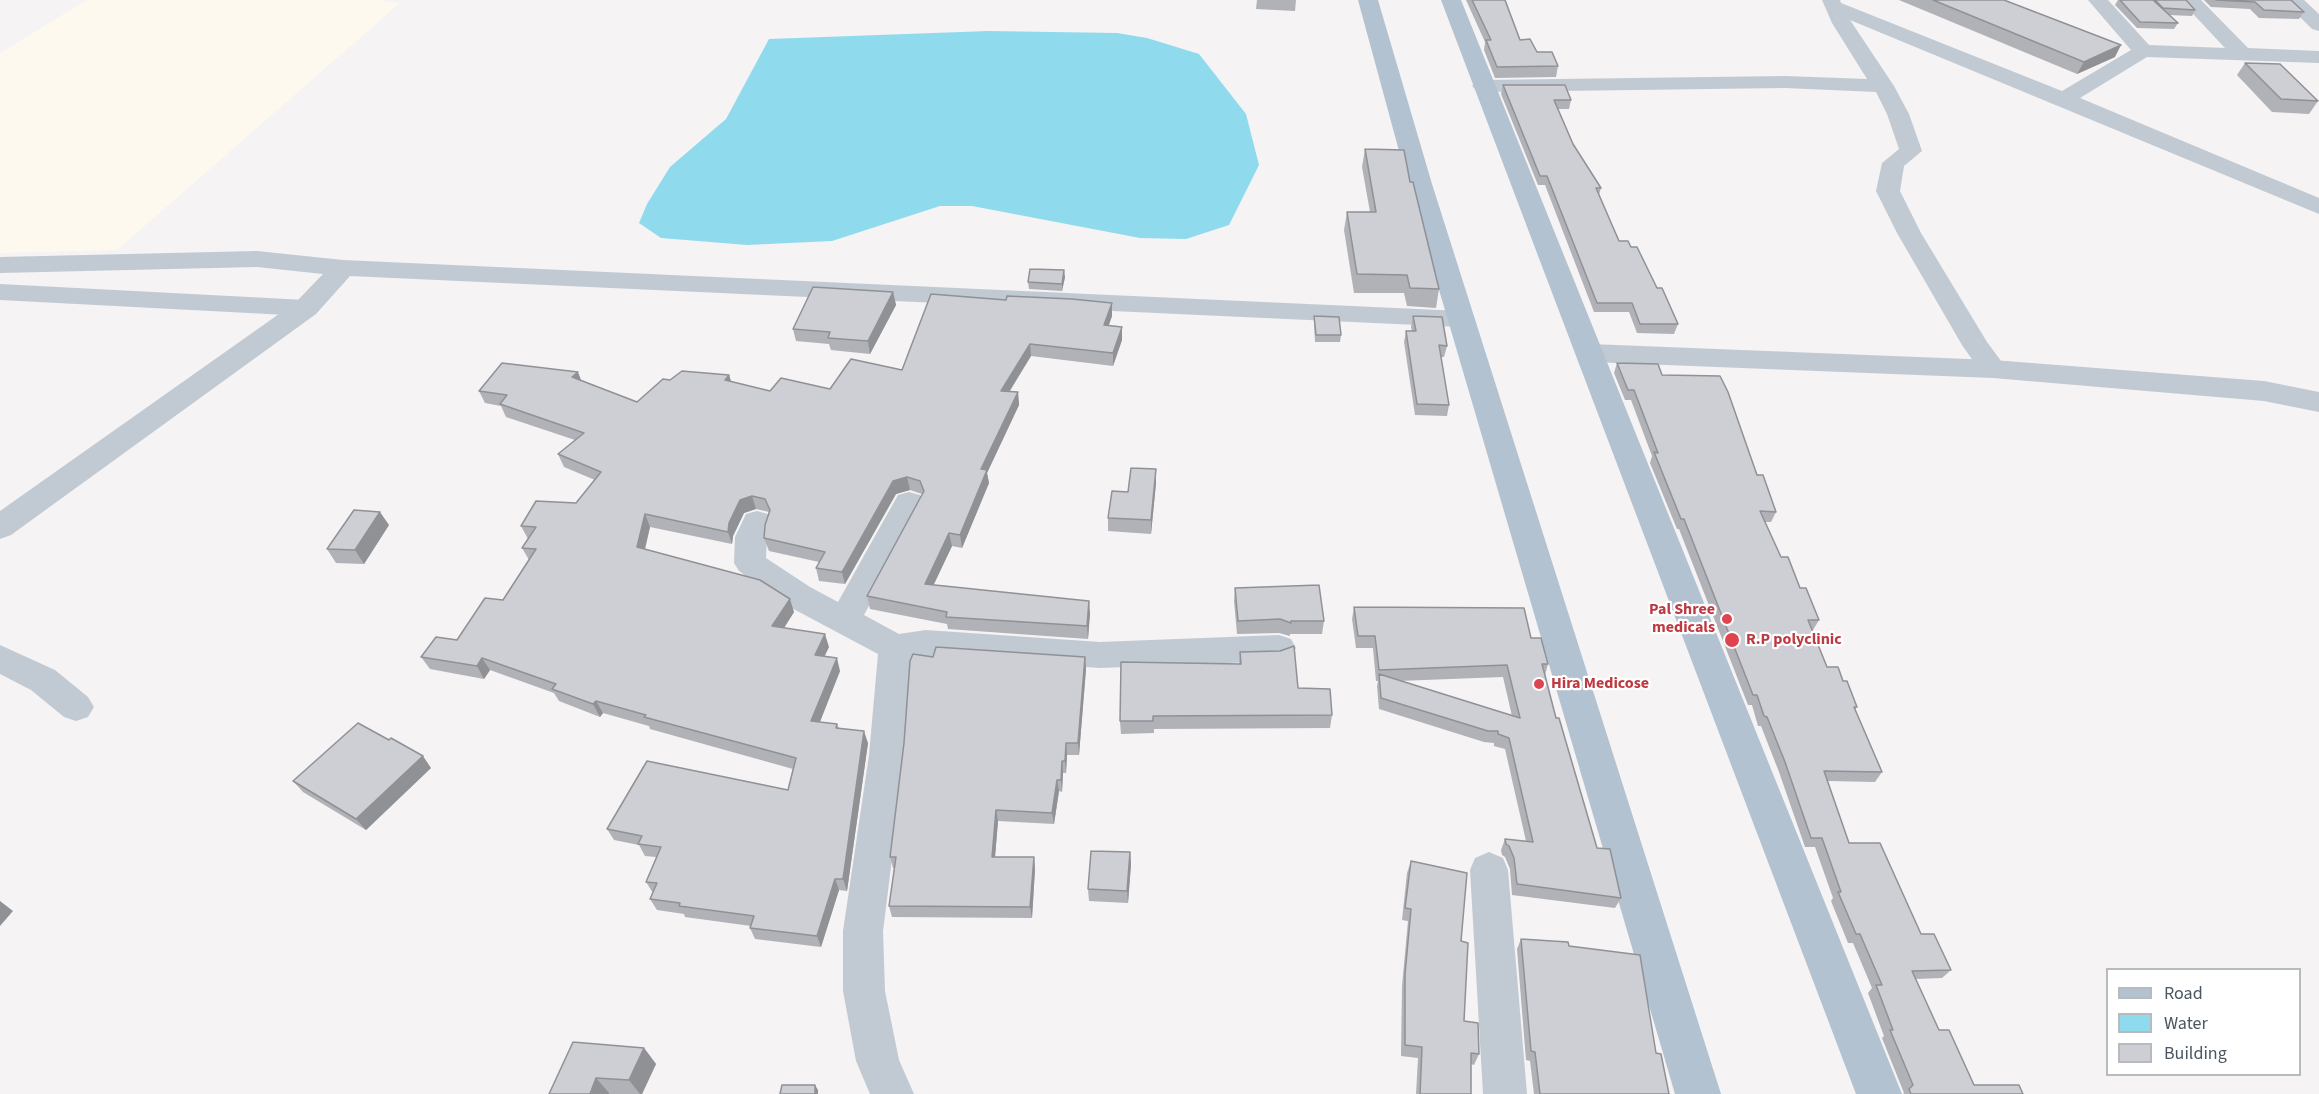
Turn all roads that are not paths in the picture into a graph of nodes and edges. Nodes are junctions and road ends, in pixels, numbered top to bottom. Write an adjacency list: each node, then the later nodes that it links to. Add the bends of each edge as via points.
1 (1368, 0): 20 (main road)
2 (1451, 0): 12 (main road)
3 (2098, 0): 9 (street)
4 (2190, 0): 10 (street)
5 (2293, 0): 7 (street)
6 (1833, 4): 13 (street); 14 (street)
7 (2319, 25)
8 (2110, 46): 9 (street)
9 (2143, 51): 10 (street); 14 (street)
10 (2242, 54): 11 (street)
11 (2319, 57)
12 (1484, 86): 13 (street, via 1785,82); 21 (main road)
13 (1883, 86): 22 (street, via 1911,151 1893,163 1888,191 1975,345)
14 (2064, 99): 15 (street)
15 (2319, 207)
16 (0, 265): 17 (street, via 257,259)
17 (343, 268): 19 (street); 20 (street)
18 (0, 292): 19 (street)
19 (306, 308): 26 (street)
20 (1461, 319): 35 (main road)
21 (1591, 353): 22 (street); 36 (main road)
22 (1993, 369): 23 (street, via 2264,391)
23 (2319, 402)
24 (909, 503): 27 (street)
25 (757, 522): 27 (street, via 751,537 750,563 798,597)
26 (0, 527)
27 (844, 621): 28 (street)
28 (896, 648): 29 (street, via 926,643 1100,655); 33 (street, via 887,754 863,931 864,991 878,1061)
29 (1279, 648)
30 (0, 658): 31 (street, via 43,680)
31 (76, 708)
32 (1489, 870): 34 (street)
33 (892, 1094)
34 (1504, 1094)
35 (1698, 1094)
36 (1879, 1094)

